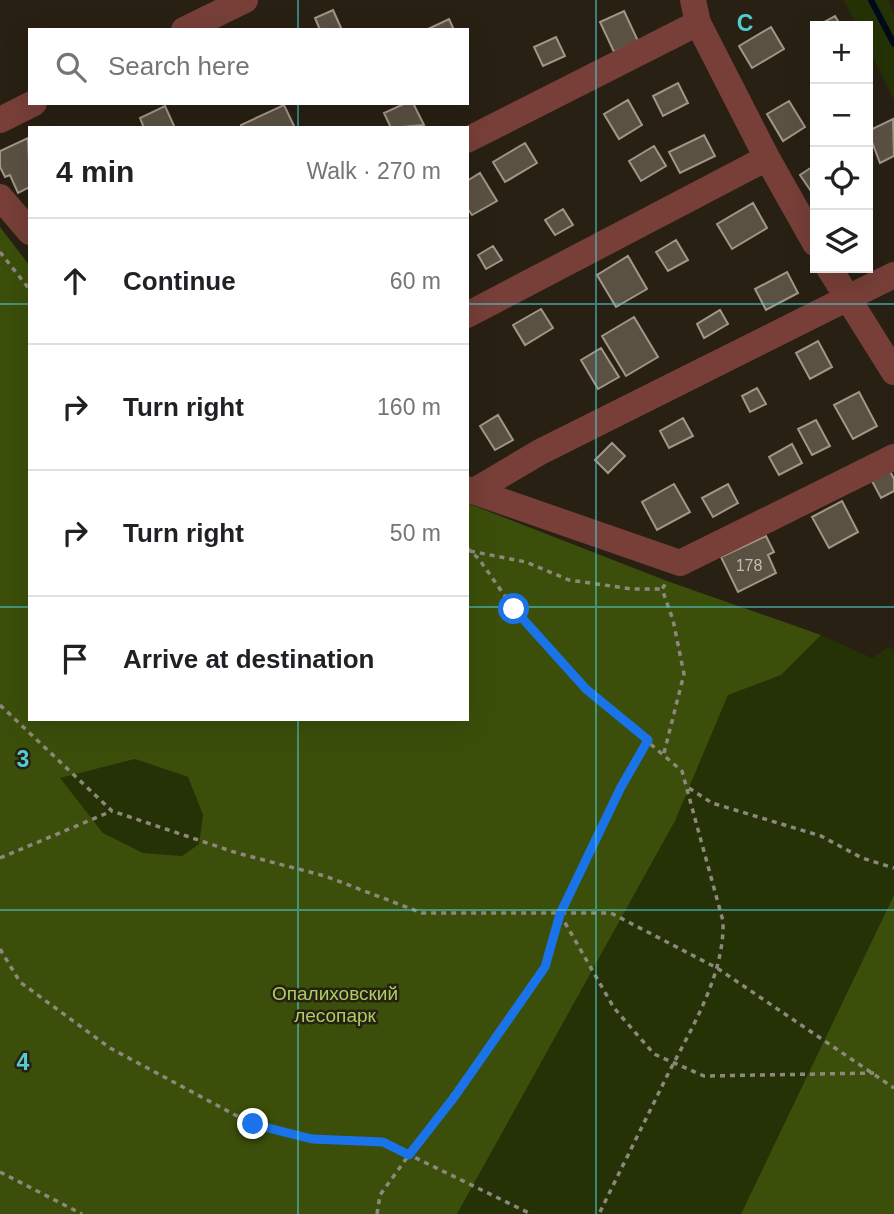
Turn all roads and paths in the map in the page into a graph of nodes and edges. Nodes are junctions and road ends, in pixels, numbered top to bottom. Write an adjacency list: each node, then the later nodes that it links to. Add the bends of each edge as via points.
1 (245, 0): 3 (street)
2 (695, 12): 6 (street); 7 (street)
3 (188, 28)
4 (30, 105): 5 (street)
5 (0, 120)
6 (469, 138)
7 (766, 158): 10 (street); 16 (street)
8 (0, 197): 9 (street)
9 (28, 231)
10 (810, 234)
11 (0, 252): 14 (path)
12 (832, 273): 15 (street)
13 (894, 275): 15 (street)
14 (28, 287)
15 (847, 299): 17 (street); 19 (street)
16 (469, 314)
17 (894, 372)
18 (894, 457): 21 (street)
19 (471, 490): 21 (street)
20 (469, 549): 22 (path, via 526,562 569,580); 24 (path, via 514,609 586,689)
21 (680, 563): 22 (path)
22 (662, 589): 25 (path, via 684,674)
23 (0, 705): 27 (path)
24 (648, 740): 25 (path); 30 (path)
25 (664, 753): 26 (path, via 682,771)
26 (689, 788): 29 (path, via 712,803 821,836 862,858); 32 (path, via 723,921 724,945)
27 (112, 811): 28 (path); 30 (path, via 237,853 325,876 422,913)
28 (0, 858)
29 (894, 867)
30 (560, 914): 32 (path, via 611,913); 33 (path, via 614,1007 654,1054 704,1076); 35 (path, via 545,967)
31 (0, 949): 35 (path, via 20,982 110,1048 253,1124 312,1139 383,1142)
32 (717, 968): 33 (path); 40 (path)
33 (876, 1073): 34 (path)
34 (894, 1088)
35 (409, 1155): 38 (path, via 380,1195); 39 (path)
36 (0, 1172): 37 (path)
37 (82, 1214)
38 (377, 1214)
39 (531, 1214)
40 (599, 1214)

